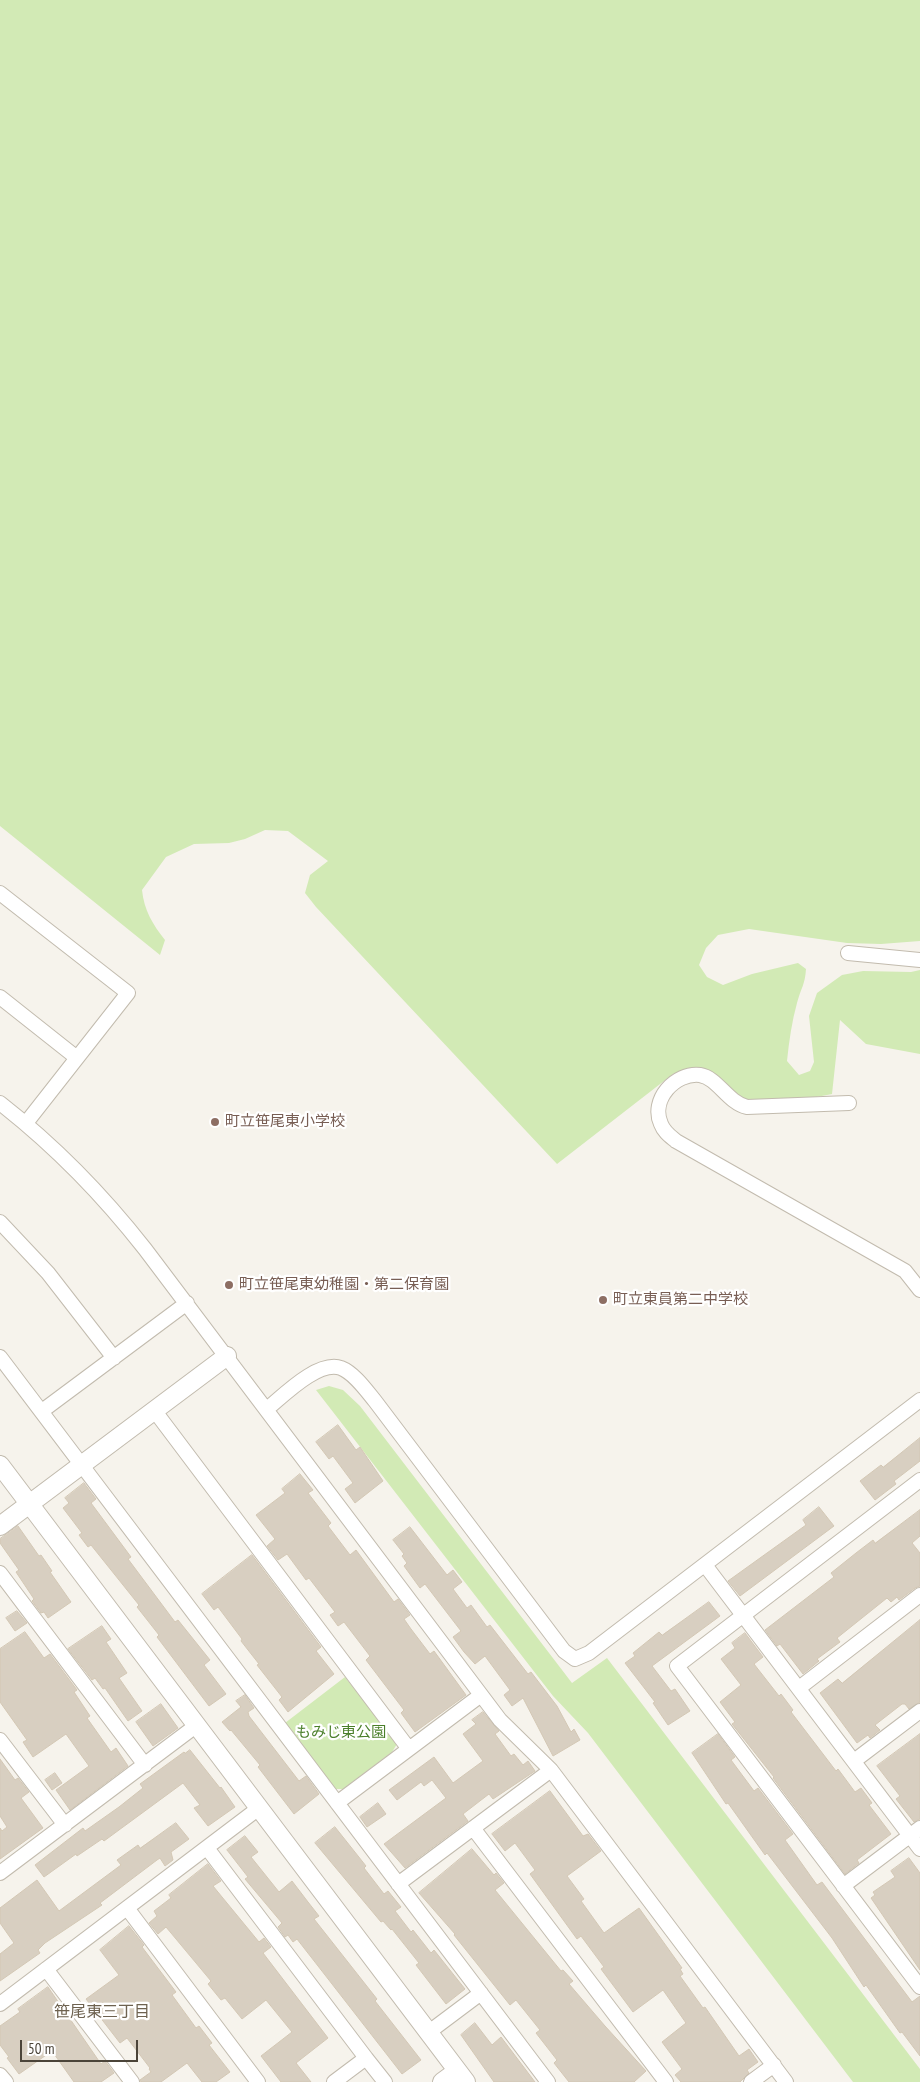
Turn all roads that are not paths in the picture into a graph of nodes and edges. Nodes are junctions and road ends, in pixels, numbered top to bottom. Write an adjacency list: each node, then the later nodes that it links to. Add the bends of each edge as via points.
1 (0, 893): 5 (street, via 128,993)
2 (848, 953): 3 (street)
3 (920, 960)
4 (0, 997): 5 (street)
5 (78, 1058): 8 (street)
6 (0, 1103): 8 (street)
7 (850, 1103): 10 (street, via 747,1107 738,1105 712,1080 699,1075 672,1084 662,1099 659,1116 667,1134 676,1141 905,1271)
8 (26, 1124): 12 (street, via 99,1193)
9 (0, 1222): 15 (street, via 48,1273)
10 (915, 1273): 11 (street)
11 (920, 1290)
12 (187, 1303): 14 (street); 15 (street)
13 (0, 1356): 19 (street)
14 (227, 1356): 17 (street); 18 (street)
15 (114, 1358): 19 (street)
16 (920, 1400): 25 (street)
17 (267, 1409): 25 (street, via 316,1372 332,1367 348,1372 375,1401 564,1651 575,1659 589,1653); 30 (street)
18 (154, 1410): 21 (street); 34 (street)
19 (42, 1411): 21 (street)
20 (0, 1465): 23 (street)
21 (82, 1465): 23 (street); 38 (street)
22 (920, 1480): 28 (street)
23 (29, 1504): 24 (street); 32 (street)
24 (0, 1526)
25 (704, 1565): 28 (street)
26 (0, 1573): 36 (street)
27 (920, 1595): 29 (street)
28 (743, 1615): 29 (street); 47 (street, via 677,1666)
29 (799, 1688): 35 (street)
30 (481, 1695): 34 (street); 37 (street, via 507,1729)
31 (920, 1711): 35 (street)
32 (197, 1725): 36 (street); 39 (street)
33 (0, 1740): 40 (street)
34 (409, 1749): 38 (street)
35 (854, 1761): 42 (street)
36 (145, 1765): 40 (street)
37 (551, 1770): 41 (street); 55 (street)
38 (337, 1803): 46 (street)
39 (259, 1808): 43 (street); 53 (street)
40 (65, 1825): 45 (street)
41 (473, 1828): 46 (street); 65 (street)
42 (915, 1832): 44 (street); 47 (street)
43 (207, 1848): 48 (street); 54 (street)
44 (920, 1849)
45 (0, 1873)
46 (398, 1884): 51 (street)
47 (843, 1886): 50 (street)
48 (127, 1908): 49 (street); 60 (street)
49 (46, 1969): 52 (street); 59 (street)
50 (920, 1987)
51 (480, 1993): 53 (street); 64 (street)
52 (0, 2004)
53 (429, 2032): 57 (street)
54 (366, 2058): 61 (street); 62 (street)
55 (774, 2065): 66 (street); 67 (street)
56 (0, 2075): 58 (street)
57 (461, 2076): 63 (street)
58 (6, 2082)
59 (132, 2082)
60 (258, 2082)
61 (334, 2082)
62 (385, 2082)
63 (442, 2082)
64 (548, 2082)
65 (666, 2082)
66 (751, 2082)
67 (786, 2082)

